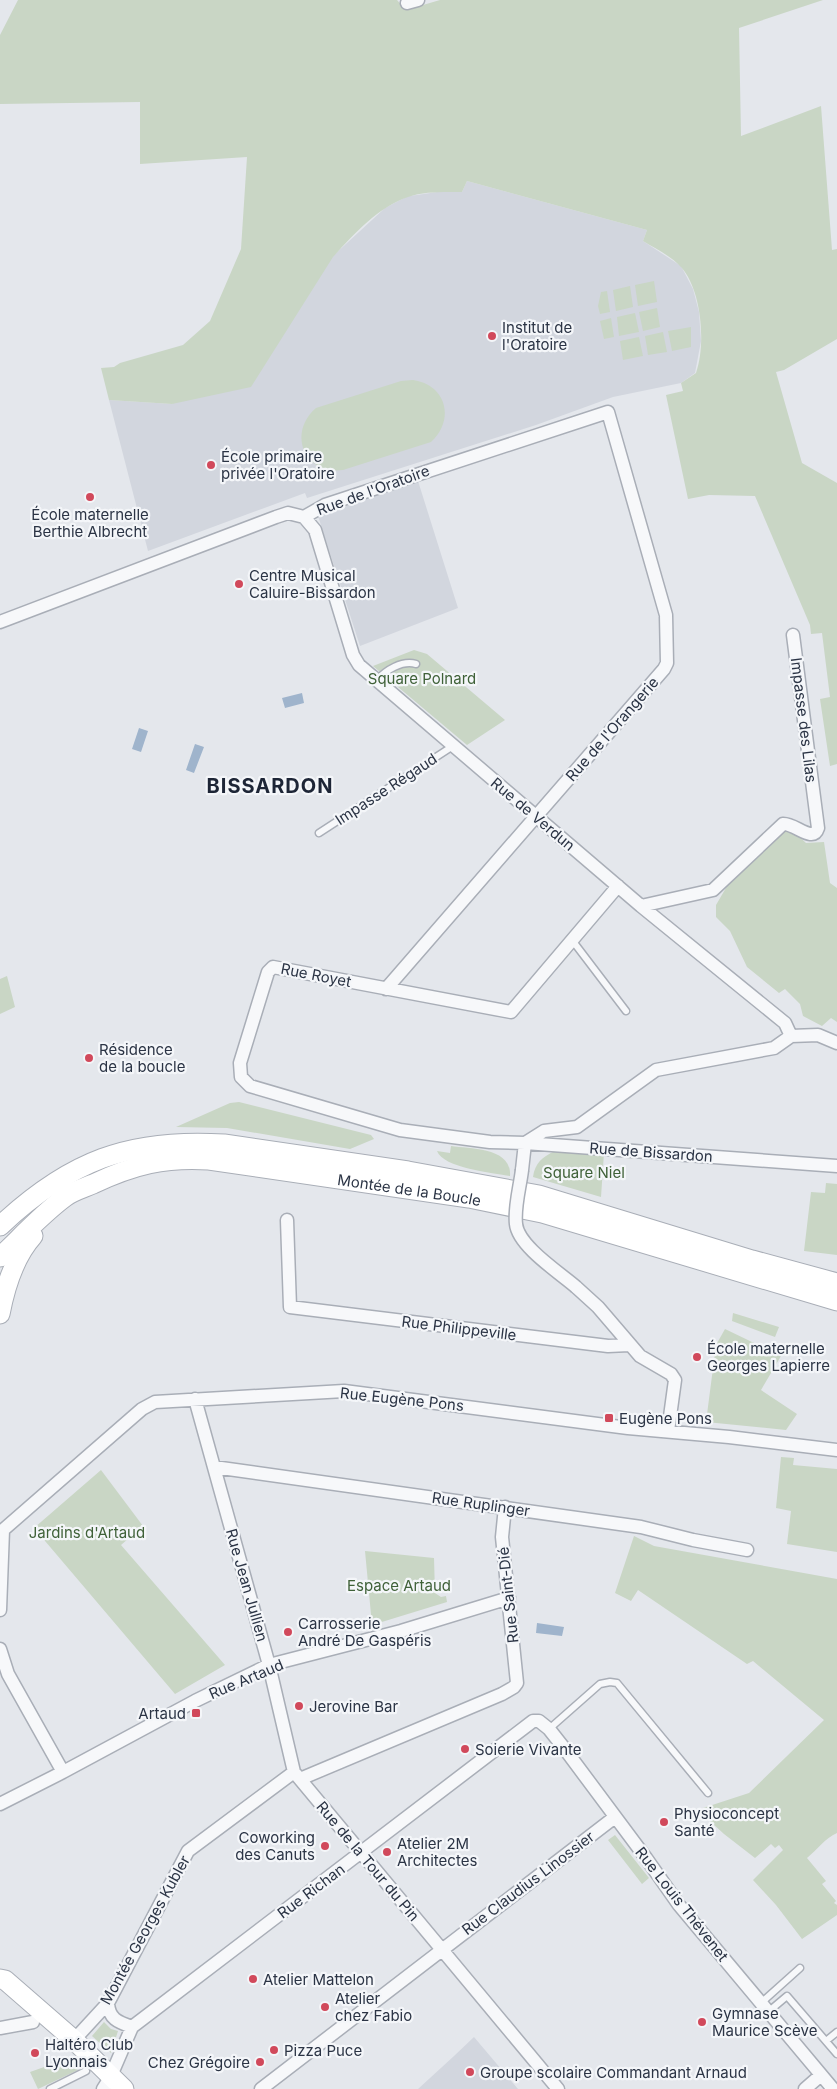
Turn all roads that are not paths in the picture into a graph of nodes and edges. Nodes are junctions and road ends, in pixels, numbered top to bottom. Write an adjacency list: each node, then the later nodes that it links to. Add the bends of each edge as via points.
1 (608, 412): 2 (street, Rue de l'Oratoire, via 325,505); 8 (street, Rue de l'Orangerie, via 666,615 667,663)
2 (304, 517): 3 (street, Rue de l'Oratoire, via 288,513 276,516); 6 (street, Rue de Verdun, via 316,530 353,655 359,665)
3 (0, 622)
4 (793, 635): 11 (street, Impasse des Lilas, via 818,828 814,835 809,835 790,823 783,824 713,890)
5 (416, 664): 6 (lane, via 398,665)
6 (377, 680): 7 (street, Rue de Verdun)
7 (453, 746): 8 (street, Rue de Verdun); 9 (lane, Impasse Régaud)
8 (536, 816): 10 (street, Rue de Verdun); 13 (street, Rue de l'Orangerie)
9 (319, 833)
10 (618, 886): 11 (street, Rue de Verdun); 12 (street, Rue Royet)
11 (641, 906): 15 (street, Rue de Verdun, via 784,1023)
12 (572, 940): 13 (street, Rue Royet, via 511,1012); 14 (lane)
13 (386, 989): 17 (street, Rue Royet, via 273,967 262,989 240,1063 241,1077 250,1086 400,1130)
14 (626, 1011)
15 (791, 1036): 16 (street, via 818,1035); 18 (street, via 774,1048 656,1070 577,1127 544,1131)
16 (837, 1043)
17 (464, 1139): 18 (street, Rue de Bissardon)
18 (525, 1143): 19 (street, Rue de Bissardon); 27 (street, bridge, via 517,1231 524,1242 598,1307)
19 (837, 1166)
20 (93, 1184): 23 (main road, Montée de la Boucle, via 66,1196); 25 (main road, Montée de la Boucle, via 160,1160 189,1159 469,1198 542,1214); 26 (main road, via 65,1205 31,1238 20,1256)
21 (287, 1220): 27 (street, Rue Philippeville, via 290,1307 608,1346)
22 (0, 1226): 24 (main road, Montée de la Boucle, via 55,1180 80,1167 136,1148 195,1142 408,1171 522,1192)
23 (0, 1257)
24 (837, 1283)
25 (837, 1301)
26 (0, 1313)
27 (629, 1345): 29 (street, via 640,1356 671,1374 674,1380)
28 (195, 1399): 29 (street, Rue Eugène Pons, via 344,1391); 31 (street, Rue Jean Jullien); 35 (street, Rue Eugène Pons, via 155,1402 142,1409 3,1530)
29 (668, 1431): 30 (street, Rue Eugène Pons)
30 (837, 1450)
31 (214, 1467): 32 (street, Rue Ruplinger); 37 (street, Rue Jean Jullien)
32 (505, 1507): 33 (street, Rue Ruplinger, via 641,1527); 34 (street, Rue Saint-Dié, via 502,1537)
33 (747, 1550)
34 (509, 1598): 37 (street, Rue Artaud, via 401,1631); 38 (street, Rue Saint-Dié)
35 (0, 1610)
36 (0, 1649): 41 (street, via 8,1674)
37 (269, 1665): 41 (street, Rue Artaud); 42 (street, Rue Jean Jullien)
38 (517, 1683): 42 (street, Montée Georges Kubler, via 509,1691)
39 (533, 1721): 40 (street, Rue Louis Thévenet, via 539,1721); 46 (street, Rue Richan)
40 (549, 1729): 43 (lane, via 600,1684 617,1683); 45 (street, Rue Louis Thévenet)
41 (63, 1772): 44 (street, Rue Artaud)
42 (297, 1776): 46 (street, Rue de la Tour du Pin); 50 (street, Montée Georges Kubler, via 188,1851)
43 (708, 1793)
44 (0, 1804)
45 (615, 1817): 47 (street, Rue Claudius Linossier); 51 (street, Rue Louis Thévenet, via 679,1904)
46 (361, 1852): 47 (street, Rue de la Tour du Pin); 53 (street, Rue Richan)
47 (440, 1950): 63 (street, Rue Claudius Linossier); 64 (street, Rue de la Tour du Pin)
48 (800, 1968): 51 (lane)
49 (0, 1979): 56 (main road)
50 (108, 2003): 53 (street, via 109,2014 114,2020); 56 (street, Montée Georges Kubler)
51 (764, 2007): 57 (lane, via 787,1996); 60 (street, Rue Louis Thévenet)
52 (33, 2022): 54 (street)
53 (132, 2027): 61 (street, Rue Richan)
54 (0, 2028)
55 (837, 2032): 57 (lane)
56 (74, 2040): 61 (main road)
57 (826, 2041): 58 (lane)
58 (837, 2054)
59 (86, 2071): 62 (lane)
60 (821, 2075): 65 (street); 66 (street, Rue Louis Thévenet)
61 (112, 2085)
62 (50, 2089)
63 (261, 2089)
64 (558, 2089)
65 (805, 2089)
66 (832, 2089)

